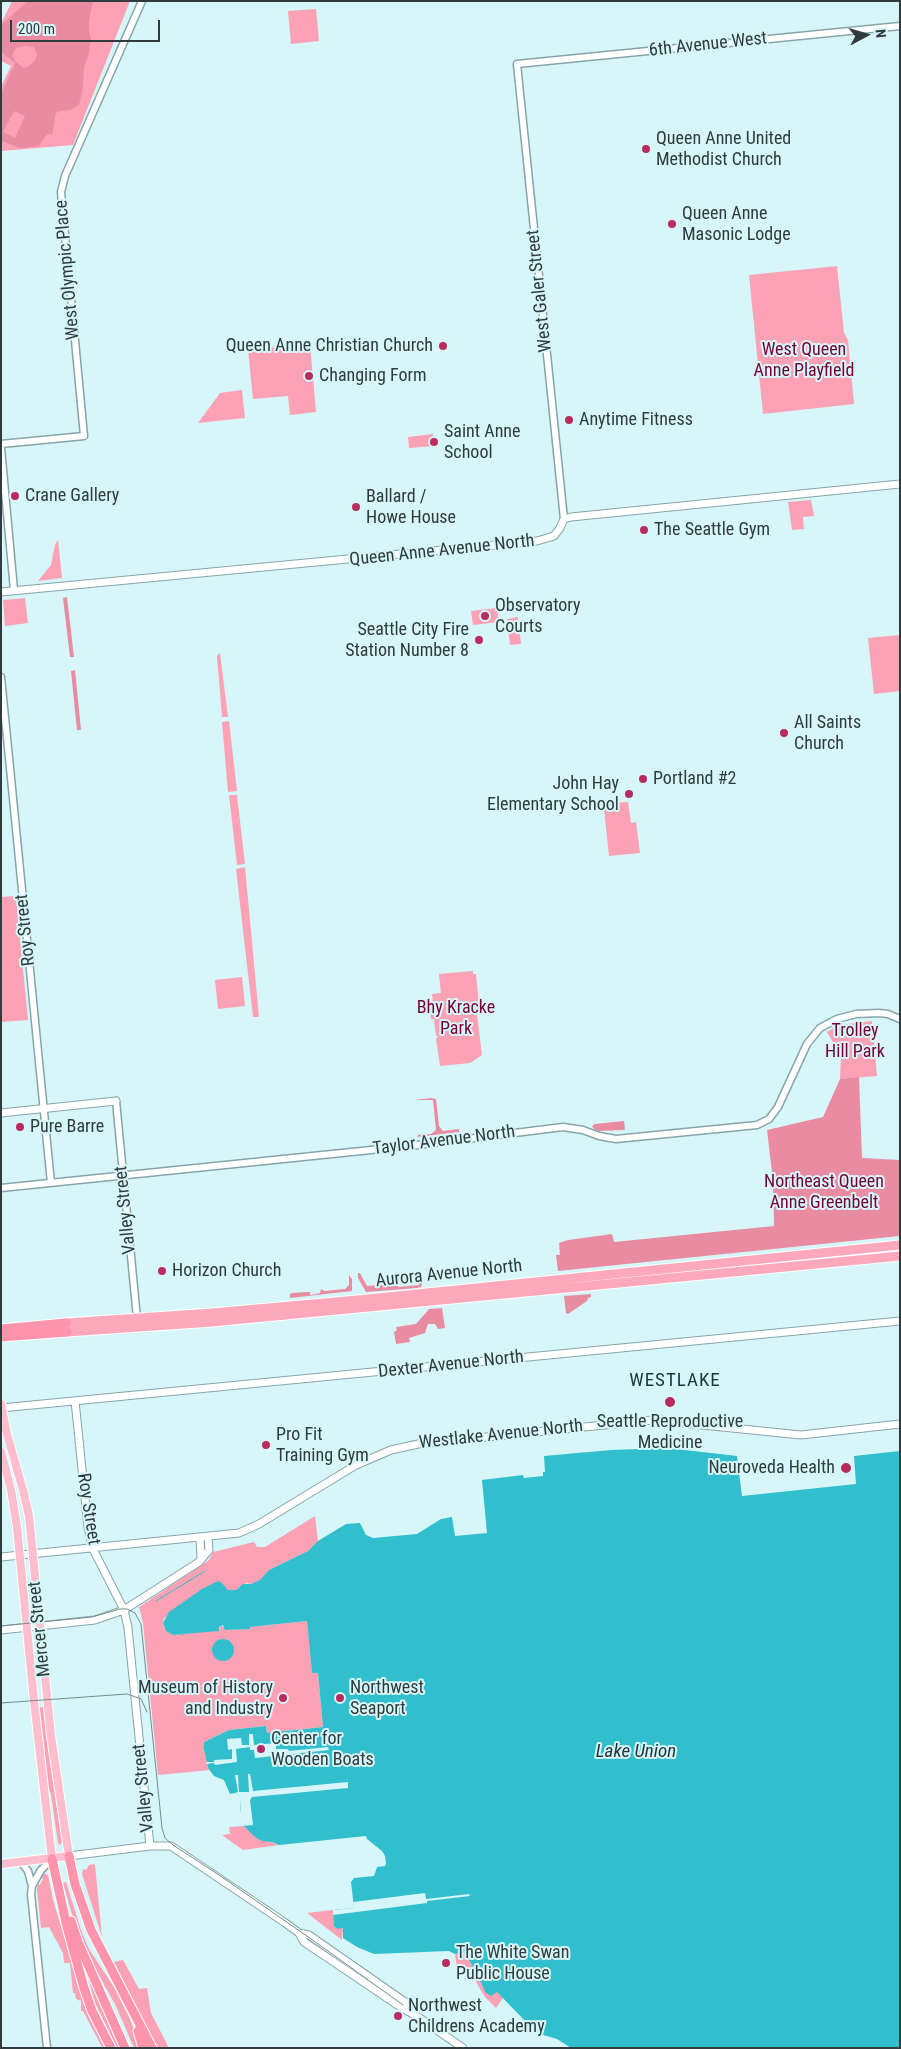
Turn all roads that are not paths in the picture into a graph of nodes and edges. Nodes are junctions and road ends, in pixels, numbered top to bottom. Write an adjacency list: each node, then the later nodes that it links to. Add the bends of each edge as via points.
1 (142, 1): 4 (street, West Olympic Place, via 65,176 61,192 84,436)
2 (900, 26): 3 (street, 6th Avenue West)
3 (517, 64): 7 (street, West Galer Street)
4 (1, 444)
5 (1, 448): 8 (street)
6 (900, 484): 7 (main road)
7 (564, 519): 8 (main road, Queen Anne Avenue North, via 554,536 537,541)
8 (14, 590): 9 (main road, Queen Anne Avenue North)
9 (1, 592)
10 (1, 676): 13 (street, Roy Street)
11 (900, 1020): 15 (street, Taylor Avenue North, via 888,1014 866,1013 845,1017 820,1028 807,1044 774,1113 757,1125 616,1139 563,1127)
12 (116, 1101): 13 (main road); 15 (street, Valley Street)
13 (44, 1108): 14 (main road); 16 (street, Roy Street)
14 (1, 1113)
15 (123, 1175): 16 (street, Taylor Avenue North); 20 (street, Valley Street)
16 (51, 1183): 17 (street, Taylor Avenue North)
17 (1, 1188)
18 (900, 1245): 20 (highway, Aurora Avenue North, via 358,1300)
19 (900, 1256): 22 (highway, Aurora Avenue North, via 212,1322)
20 (137, 1318): 22 (highway, Aurora Avenue North)
21 (900, 1321): 24 (main road, Dexter Avenue North)
22 (66, 1327): 23 (highway, Aurora Avenue North)
23 (7, 1335)
24 (75, 1401): 26 (main road, Dexter Avenue North); 31 (main road, Roy Street)
25 (1, 1404): 26 (main road, Mercer Street)
26 (2, 1408): 32 (main road, Mercer Street, via 26,1498)
27 (900, 1424): 29 (main road, Westlake Avenue North, via 801,1435 653,1420 418,1444 391,1450 356,1465 250,1529)
28 (1, 1452): 33 (main road, Mercer Street, via 13,1499)
29 (208, 1537): 30 (main road, Westlake Avenue North); 35 (main road, via 209,1550)
30 (200, 1538): 31 (main road, Westlake Avenue North); 35 (main road)
31 (93, 1549): 32 (main road, Westlake Avenue North); 36 (main road, Roy Street)
32 (33, 1554): 33 (main road, Westlake Avenue North); 37 (main road, Mercer Street)
33 (20, 1556): 34 (main road, Westlake Avenue North); 38 (main road, Mercer Street)
34 (1, 1557)
35 (201, 1559): 36 (main road)
36 (124, 1610): 37 (main road, via 95,1620); 40 (main road, Valley Street)
37 (40, 1626): 38 (main road); 41 (main road, Mercer Street, via 51,1736)
38 (27, 1628): 39 (main road); 42 (main road, Mercer Street)
39 (1, 1630)
40 (150, 1846): 41 (main road); 53 (main road, via 175,1848 299,1933 309,1935 405,2002 415,2014)
41 (69, 1856): 42 (main road); 47 (highway, via 86,1918)
42 (52, 1859): 43 (main road); 45 (street); 46 (highway)
43 (21, 1862): 44 (main road); 45 (street, via 28,1870)
44 (1, 1864)
45 (32, 1886): 48 (street)
46 (60, 1898): 49 (highway, via 90,2004); 50 (highway)
47 (120, 1989): 51 (highway); 52 (highway)
48 (47, 2048)
49 (111, 2048)
50 (125, 2048)
51 (143, 2048)
52 (152, 2048)
53 (463, 2048)

